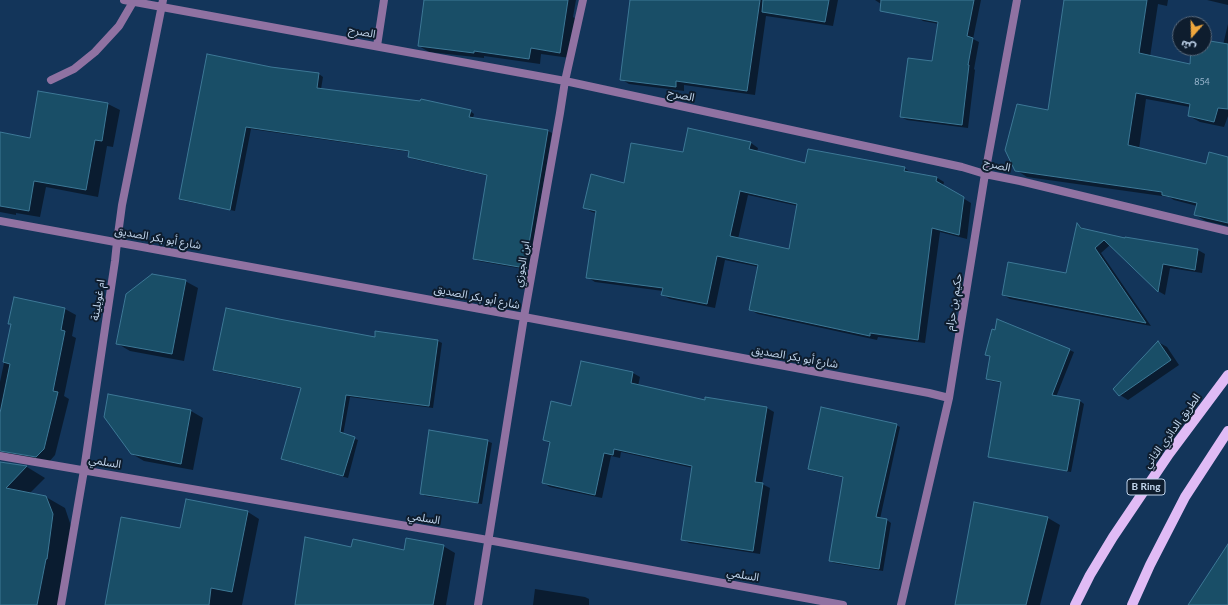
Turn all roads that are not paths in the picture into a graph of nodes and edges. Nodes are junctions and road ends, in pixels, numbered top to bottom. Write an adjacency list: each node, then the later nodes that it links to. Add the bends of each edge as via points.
1 (124, 0): 5 (street, الصرح)
2 (384, 0): 7 (street)
3 (583, 0): 9 (street, ابن الجوزي)
4 (1017, 0): 10 (street, حكيم بن حزام)
5 (134, 2): 6 (street, الصرح); 8 (street, via 119,26 95,52 74,69)
6 (162, 3): 7 (street, الصرح); 13 (street, ام غويلينة)
7 (377, 46): 9 (street, الصرح)
8 (51, 80)
9 (565, 81): 10 (street, الصرح); 14 (street, ابن الجوزي)
10 (985, 174): 12 (street, الصرح); 16 (street, حكيم بن حزام)
11 (0, 221): 13 (street, شارع أبو بكر الصديق)
12 (1228, 231)
13 (117, 242): 14 (street, شارع أبو بكر الصديق); 19 (street, ام غويلينة)
14 (524, 317): 16 (street, شارع أبو بكر الصديق); 20 (street, ابن الجوزي)
15 (1228, 376): 25 (main road, الطريق الدائري الثاني / B Ring, via 1168,454 1121,524)
16 (949, 398): 24 (street, حكيم بن حزام)
17 (1228, 430): 26 (main road, via 1185,497)
18 (0, 456): 19 (street, السلمي)
19 (84, 470): 20 (street, السلمي); 21 (street, ام غويلينة)
20 (488, 540): 22 (street, ابن الجوزي); 23 (street, السلمي)
21 (61, 605)
22 (478, 605)
23 (844, 605)
24 (901, 605)
25 (1075, 605)
26 (1132, 605)

